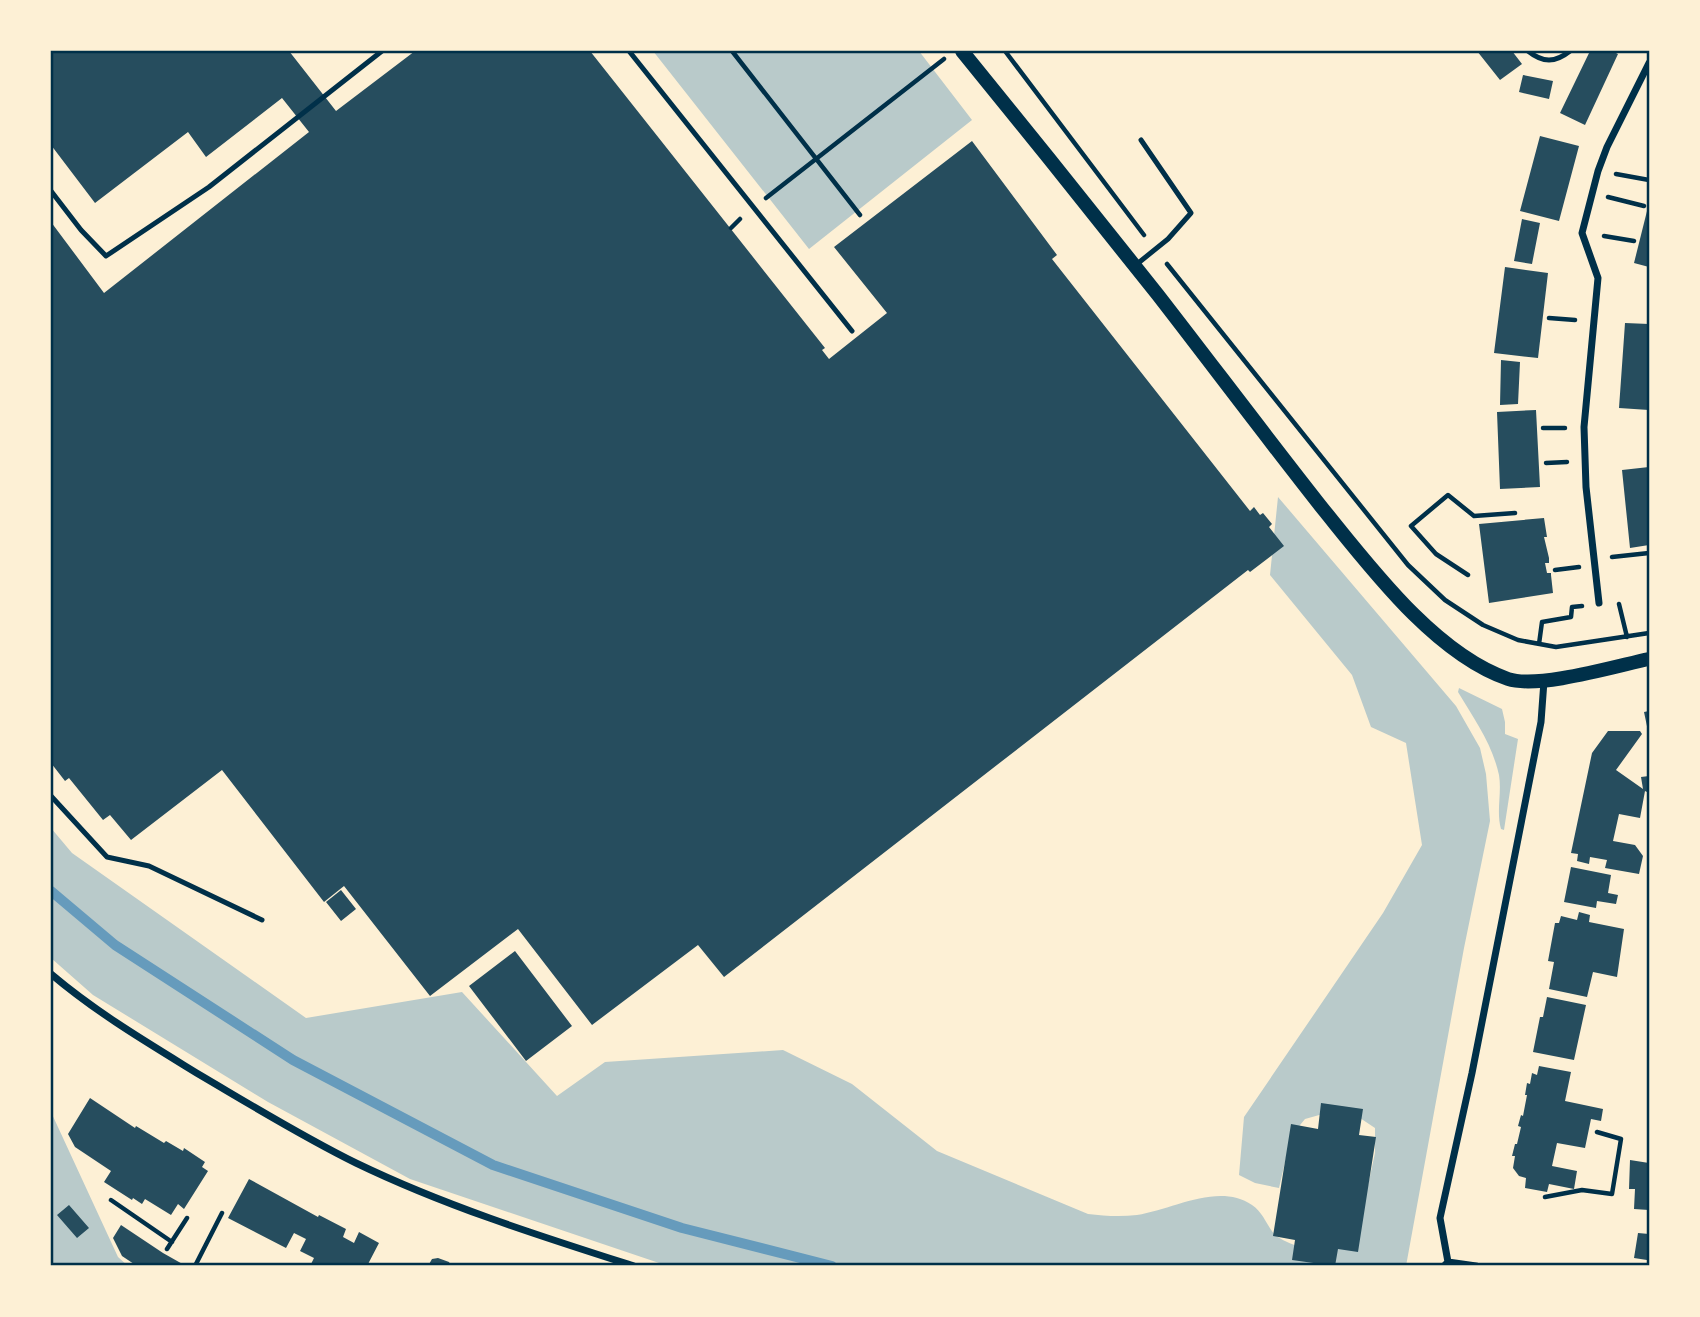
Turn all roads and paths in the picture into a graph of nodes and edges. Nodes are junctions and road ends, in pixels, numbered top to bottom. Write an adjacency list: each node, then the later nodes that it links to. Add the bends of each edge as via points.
1 (382, 51): 14 (lane, via 209,187 106,256)
2 (629, 51): 17 (lane)
3 (732, 51): 11 (path)
4 (962, 51): 23 (main road)
5 (1005, 51): 22 (path)
6 (1528, 51): 7 (lane, via 1550,61)
7 (1570, 51)
8 (939, 63): 11 (path)
9 (1649, 63): 12 (street)
10 (1142, 140): 22 (lane, via 1191,213)
11 (816, 159): 17 (path); 18 (path)
12 (1598, 171): 13 (path); 15 (street)
13 (1649, 180)
14 (51, 191)
15 (1594, 193): 16 (path); 20 (street)
16 (1644, 206)
17 (752, 208): 19 (path); 26 (lane)
18 (860, 215)
19 (731, 228)
20 (1582, 233): 21 (path); 25 (street, via 1598,278)
21 (1634, 241)
22 (1155, 249): 23 (lane); 34 (path, via 1408,565 1444,600 1483,625)
23 (1134, 266): 36 (main road, via 1383,583 1443,641 1485,668 1511,680)
24 (1549, 318): 25 (path)
25 (1593, 322): 29 (street, via 1584,427)
26 (852, 331)
27 (1516, 513): 30 (path, via 1474,516 1448,495 1411,526 1436,554)
28 (1649, 553): 29 (path)
29 (1594, 559): 31 (street)
30 (1468, 575)
31 (1599, 603): 33 (path, via 1618,601); 34 (path, via 1572,607 1571,617 1542,622)
32 (1649, 633): 33 (path)
33 (1627, 637): 34 (path, via 1556,647)
34 (1539, 644)
35 (1649, 659): 36 (main road)
36 (1544, 680): 48 (street, via 1538,735 1440,1218)
37 (51, 796): 38 (lane, via 107,857 149,866)
38 (262, 920)
39 (51, 974): 49 (street, via 87,1004 169,1056 354,1162 431,1197)
40 (1597, 1132): 41 (path, via 1620,1139 1612,1194 1582,1191)
41 (1545, 1197)
42 (111, 1200): 45 (path)
43 (222, 1213): 47 (path)
44 (187, 1218): 45 (path)
45 (172, 1242): 46 (path)
46 (167, 1249)
47 (195, 1264)
48 (1446, 1264): 50 (street)
49 (634, 1266)
50 (1476, 1266)

